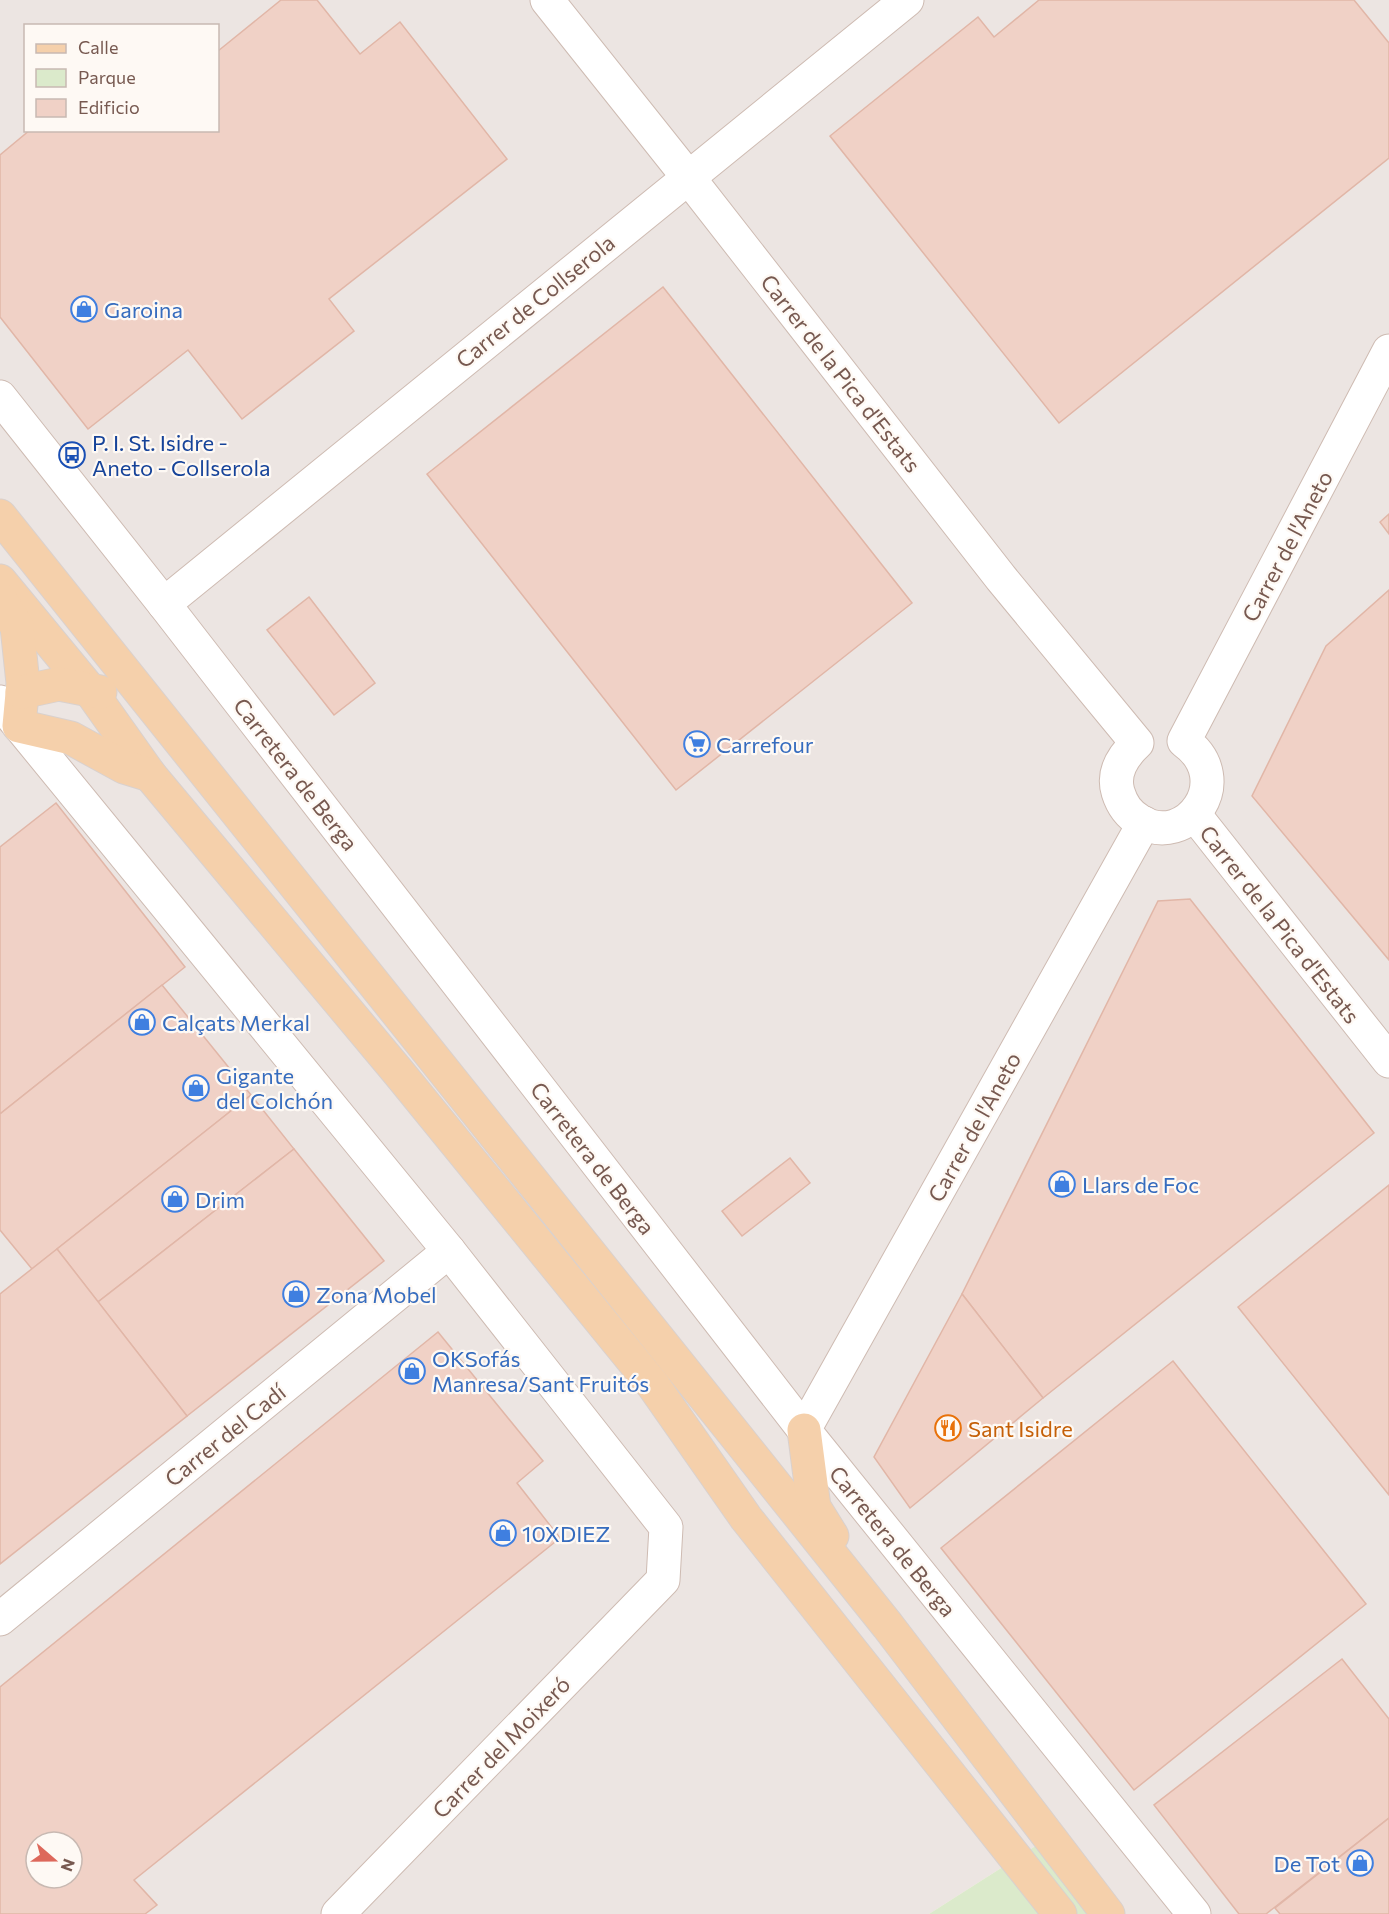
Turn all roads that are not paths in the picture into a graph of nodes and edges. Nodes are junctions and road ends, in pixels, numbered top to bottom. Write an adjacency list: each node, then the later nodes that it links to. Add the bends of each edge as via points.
1 (547, 0): 3 (street, Carrer de la Pica d'Estats)
2 (907, 0): 3 (street, Carrer de Collserola)
3 (688, 177): 10 (street, Carrer de Collserola); 16 (street, Carrer de la Pica d'Estats, via 1001,578 1137,743 1125,755 1116,786 1130,814)
4 (1389, 351): 15 (street, Carrer de l'Aneto, via 1184,741 1200,755 1207,775 1205,796)
5 (0, 397): 10 (street, Carretera de Berga)
6 (0, 516): 17 (main road)
7 (0, 542): 11 (main road, via 97,663)
8 (0, 581): 11 (main road)
9 (0, 599): 12 (main road, via 17,627 23,683)
10 (164, 604): 21 (street, Carretera de Berga)
11 (89, 689): 12 (main road, via 59,684); 13 (main road); 14 (main road); 17 (main road, via 121,698 235,849 337,970)
12 (10, 715): 13 (main road); 19 (street)
13 (71, 738): 14 (main road, via 124,767)
14 (150, 775): 20 (main road)
15 (1194, 814): 16 (street, via 1170,826); 18 (street, Carrer de la Pica d'Estats)
16 (1144, 823): 21 (street, Carrer de l'Aneto)
17 (400, 1018): 22 (main road)
18 (1389, 1061)
19 (449, 1251): 23 (street, Carrer del Cadí); 25 (street, Carrer del Moixeró, via 666,1527 663,1580)
20 (653, 1385): 22 (main road, via 678,1399 742,1474); 26 (main road, via 746,1518)
21 (804, 1430): 22 (main road, via 789,1457); 24 (main road, via 814,1507); 28 (street, Carretera de Berga)
22 (761, 1469): 24 (main road)
23 (0, 1618)
24 (888, 1626): 27 (main road)
25 (338, 1914)
26 (1060, 1914)
27 (1108, 1914)
28 (1194, 1914)

